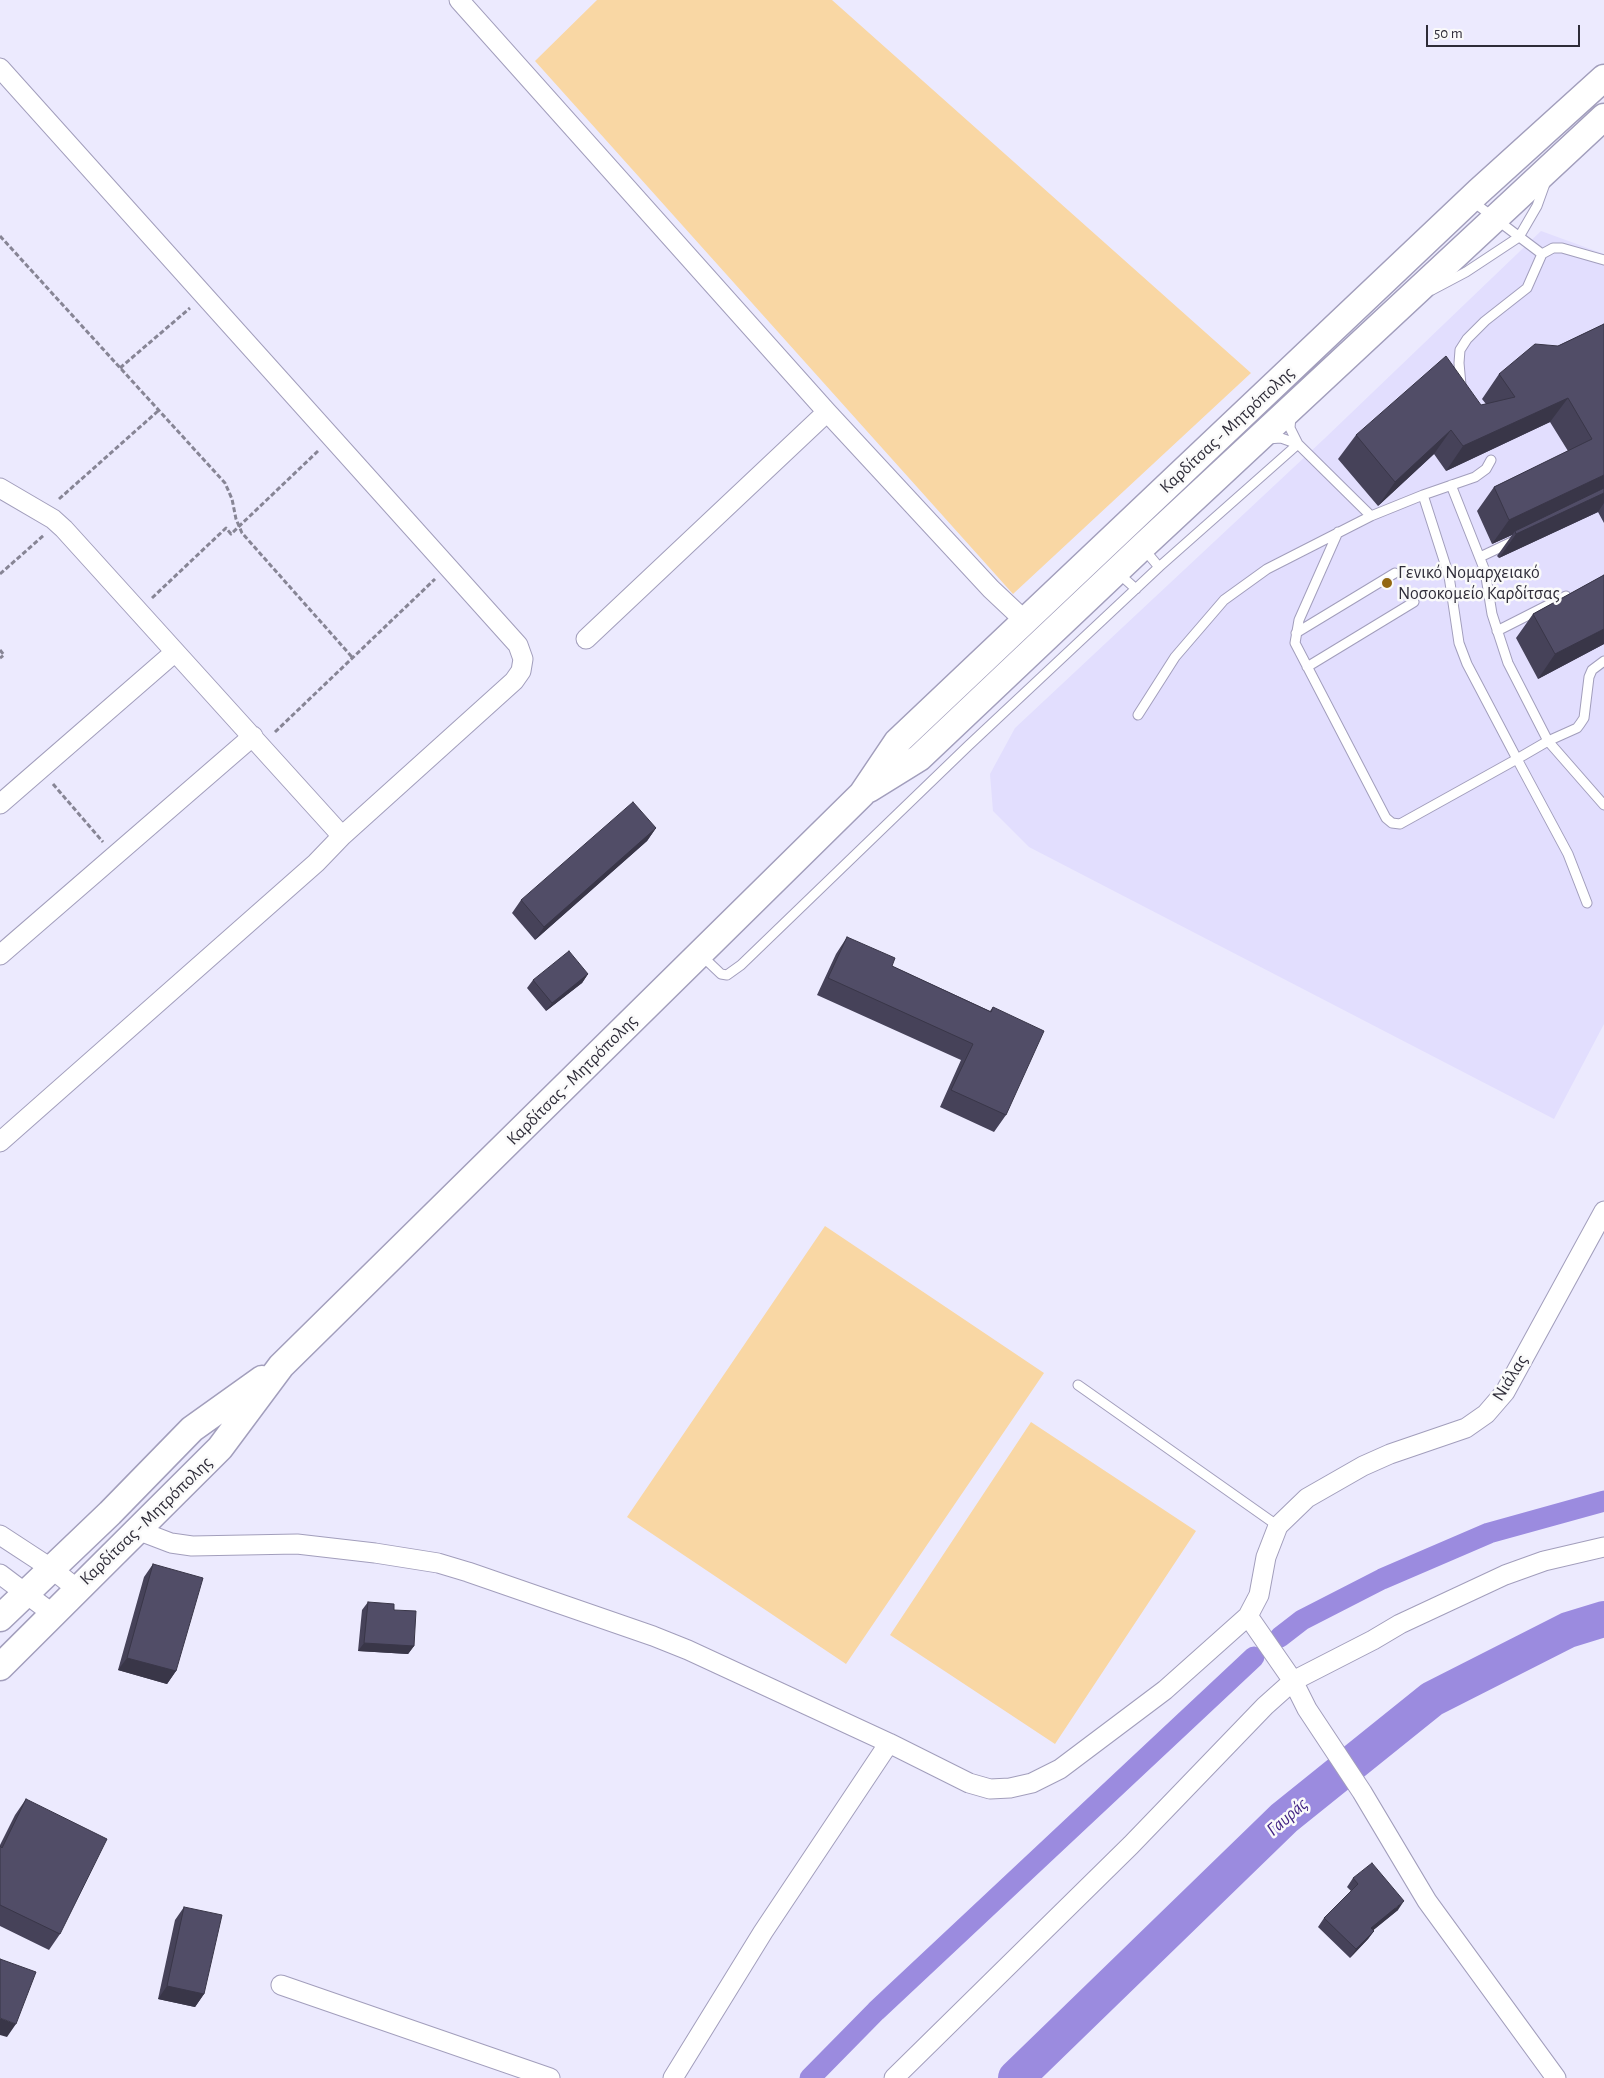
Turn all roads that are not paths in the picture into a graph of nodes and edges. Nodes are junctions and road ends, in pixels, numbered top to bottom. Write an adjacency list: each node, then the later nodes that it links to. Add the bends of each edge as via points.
1 (459, 0): 14 (street)
2 (0, 68): 46 (street, via 518,645 523,659 521,671 514,681)
3 (1604, 78): 6 (main road, Καρδίτσας - Μητρόπολης)
4 (1604, 117): 5 (main road, Καρδίτσας - Μητρόπολης)
5 (1551, 168): 7 (main road, Καρδίτσας - Μητρόπολης); 8 (lane, via 1537,206)
6 (1470, 200): 7 (lane); 24 (main road, Καρδίτσας - Μητρόπολης)
7 (1493, 218): 8 (lane); 11 (main road, Καρδίτσας - Μητρόπολης)
8 (1519, 237): 9 (lane); 11 (lane, via 1449,283)
9 (1542, 254): 10 (lane, via 1553,248 1562,248); 12 (lane, via 1527,288 1485,321 1464,345 1459,363)
10 (1604, 260)
11 (1412, 294): 13 (main road, Καρδίτσας - Μητρόπολης)
12 (1463, 392)
13 (1292, 407): 15 (main road, Καρδίτσας - Μητρόπολης); 16 (lane, via 1290,428)
14 (828, 412): 32 (street, via 991,589); 35 (street)
15 (1257, 440): 16 (lane, via 1281,438); 24 (main road, Καρδίτσας - Μητρόπολης)
16 (1298, 444): 21 (lane); 27 (lane)
17 (1491, 460): 18 (lane, via 1483,472)
18 (1451, 485): 20 (lane); 25 (lane)
19 (0, 488): 36 (street, via 51,518 84,549)
20 (1423, 495): 21 (lane); 42 (lane, via 1449,576 1459,643)
21 (1371, 516): 22 (lane)
22 (1338, 532): 34 (lane); 39 (lane, via 1267,569 1224,600 1176,657)
23 (1524, 536): 25 (lane)
24 (1133, 537): 26 (main road, Καρδίτσας - Μητρόπολης); 27 (lane)
25 (1480, 557): 33 (lane)
26 (1106, 562): 29 (lane); 32 (main road, Καρδίτσας - Μητρόπολης); 43 (main road, Καρδίτσας - Μητρόπολης, via 919,758)
27 (1159, 567): 29 (lane)
28 (1395, 573): 34 (lane)
29 (1136, 589): 48 (lane, via 741,965 727,975 721,974)
30 (1577, 590): 33 (lane)
31 (1414, 602): 38 (lane)
32 (1025, 621): 43 (main road, Καρδίτσας - Μητρόπολης, via 897,742)
33 (1497, 631): 41 (lane, via 1508,663)
34 (1296, 633): 38 (lane, via 1296,643)
35 (586, 640)
36 (175, 652): 40 (street); 44 (street)
37 (1604, 661): 41 (lane, via 1592,670 1589,677 1584,718 1580,724)
38 (1307, 667): 42 (lane, via 1386,818 1392,823 1400,824)
39 (1138, 715)
40 (257, 741): 46 (street); 49 (street, via 115,855)
41 (1548, 741): 42 (lane); 45 (lane)
42 (1517, 759): 47 (lane, via 1568,854)
43 (862, 794): 48 (main road, Καρδίτσας - Μητρόπολης)
44 (0, 804)
45 (1604, 806)
46 (342, 836): 50 (street, via 316,863)
47 (1587, 904)
48 (700, 954): 52 (main road, Καρδίτσας - Μητρόπολης)
49 (0, 955)
50 (0, 1142)
51 (1604, 1211): 54 (street, Νιάλας, via 1505,1392 1486,1414 1466,1428 1390,1454 1330,1483 1307,1498)
52 (281, 1366): 55 (main road, Καρδίτσας - Μητρόπολης, via 220,1448); 58 (main road, Καρδίτσας - Μητρόπολης, via 192,1429)
53 (1078, 1385): 54 (lane)
54 (1278, 1526): 63 (street, via 1266,1557 1259,1596)
55 (137, 1530): 60 (main road, Καρδίτσας - Μητρόπολης); 67 (street, via 172,1543 192,1546 296,1544 375,1553 460,1570 653,1636)
56 (0, 1535): 58 (street)
57 (1604, 1546): 66 (street, via 1505,1575 1400,1624)
58 (52, 1569): 60 (street); 61 (main road, Καρδίτσας - Μητρόπολης)
59 (0, 1574): 61 (street)
60 (76, 1589): 62 (main road, Καρδίτσας - Μητρόπολης)
61 (26, 1593): 62 (street); 64 (main road, Καρδίτσας - Μητρόπολης)
62 (53, 1614): 65 (main road, Καρδίτσας - Μητρόπολης)
63 (1248, 1616): 66 (street); 67 (street, via 1165,1690 1060,1769 1032,1783 990,1789 970,1784)
64 (0, 1618)
65 (0, 1667)
66 (1293, 1681): 71 (street); 72 (street, via 1427,1901)
67 (889, 1743): 70 (street, via 763,1932)
68 (281, 1985): 69 (street)
69 (550, 2078)
70 (673, 2078)
71 (894, 2078)
72 (1556, 2078)

